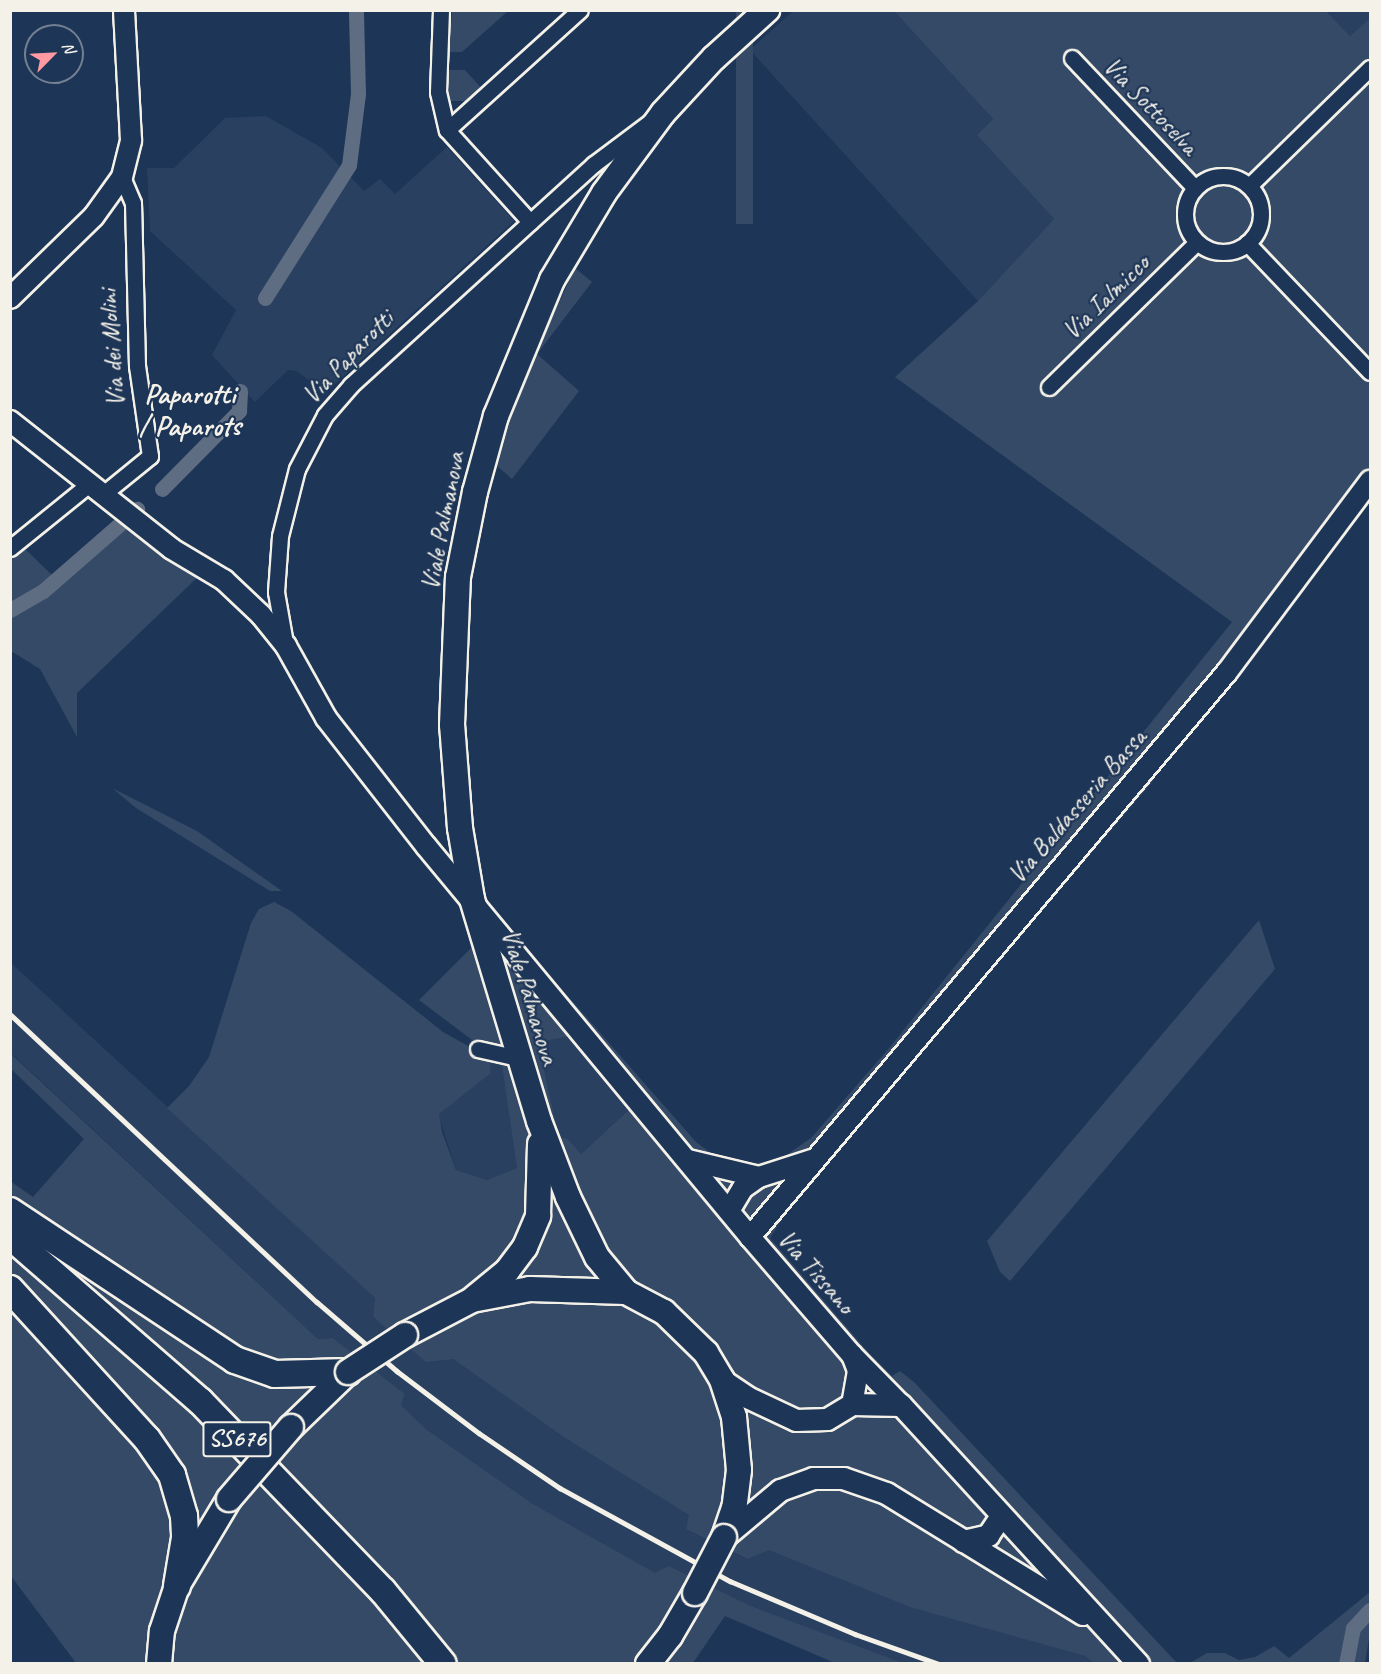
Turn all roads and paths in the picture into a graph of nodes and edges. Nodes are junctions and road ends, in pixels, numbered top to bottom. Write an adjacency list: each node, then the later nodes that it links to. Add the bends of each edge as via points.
1 (124, 10): 9 (street, via 131,141)
2 (441, 10): 8 (street, via 438,92)
3 (580, 10): 8 (street)
4 (767, 10): 7 (main road, Viale Palmanova, via 714,58)
5 (1072, 58): 11 (street, Via Sottoselva)
6 (1371, 68): 10 (street)
7 (663, 113): 12 (street, Via Paparotti, via 627,136); 23 (main road, Viale Palmanova, via 604,193 552,280 508,382 475,492 458,578 451,674 455,776)
8 (447, 130): 12 (street)
9 (122, 177): 15 (street, via 94,216); 20 (street, Via dei Molini, via 133,203 137,366 150,456)
10 (1249, 186): 11 (street, via 1239,180 1216,177); 14 (street, via 1260,208 1260,222)
11 (1195, 188): 13 (street, via 1185,209 1185,221)
12 (530, 222): 22 (street, Via Paparotti, via 351,385 313,434 297,469 280,536 276,592)
13 (1197, 242): 14 (street, via 1227,252); 17 (street, Via Ialmicco)
14 (1247, 243): 16 (street)
15 (10, 298)
16 (1371, 372)
17 (1049, 387)
18 (10, 420): 20 (street)
19 (1371, 481): 27 (street, Via Baldasseria Bassa, via 1227,672)
20 (96, 489): 21 (street); 22 (street, via 242,594)
21 (10, 548)
22 (286, 646): 23 (street, Via Paparotti, via 326,718)
23 (472, 899): 25 (main road, Viale Palmanova); 28 (street, Via Tissano)
24 (478, 1049): 25 (street)
25 (518, 1058): 26 (main road, Viale Palmanova)
26 (539, 1121): 36 (main road, Viale Palmanova, via 582,1230 597,1257); 37 (main road, Viale Palmanova, via 542,1177 538,1216 525,1247 507,1271)
27 (815, 1158): 29 (street); 33 (street, Via Baldasseria Bassa)
28 (688, 1160): 29 (street); 31 (street, Via Tissano)
29 (759, 1177): 31 (street, via 743,1188)
30 (10, 1211): 39 (highway, via 235,1360 275,1374)
31 (729, 1211): 33 (street, Via Tissano)
32 (10, 1236): 51 (highway, SS676, via 200,1401 383,1591)
33 (750, 1237): 38 (street, Via Tissano)
34 (10, 1252): 50 (highway, SS676, via 276,1491)
35 (10, 1289): 46 (highway, via 147,1439 172,1475 184,1516 185,1538)
36 (626, 1292): 37 (main road, via 560,1287); 40 (main road, via 683,1329 706,1353)
37 (472, 1300): 39 (main road, bridge, via 405,1335)
38 (852, 1355): 41 (street, via 858,1371); 42 (street, Via Tissano)
39 (348, 1372): 46 (main road, bridge, via 291,1427 230,1499)
40 (722, 1380): 41 (main road, via 747,1397 796,1420 827,1419); 44 (main road, via 734,1417 739,1470 734,1508)
41 (852, 1404): 42 (main road)
42 (901, 1406): 43 (main road, Via Tissano)
43 (1001, 1516): 45 (main road, via 988,1535); 47 (main road, Via Tissano)
44 (724, 1537): 45 (main road, via 780,1490 829,1477 886,1493); 48 (main road, bridge)
45 (963, 1541): 47 (main road)
46 (177, 1587): 49 (main road, via 162,1631)
47 (1106, 1628): 54 (main road, Via Tissano)
48 (670, 1636): 52 (main road); 53 (main road)
49 (159, 1664)
50 (436, 1664)
51 (443, 1664)
52 (648, 1664)
53 (661, 1664)
54 (1138, 1664)

